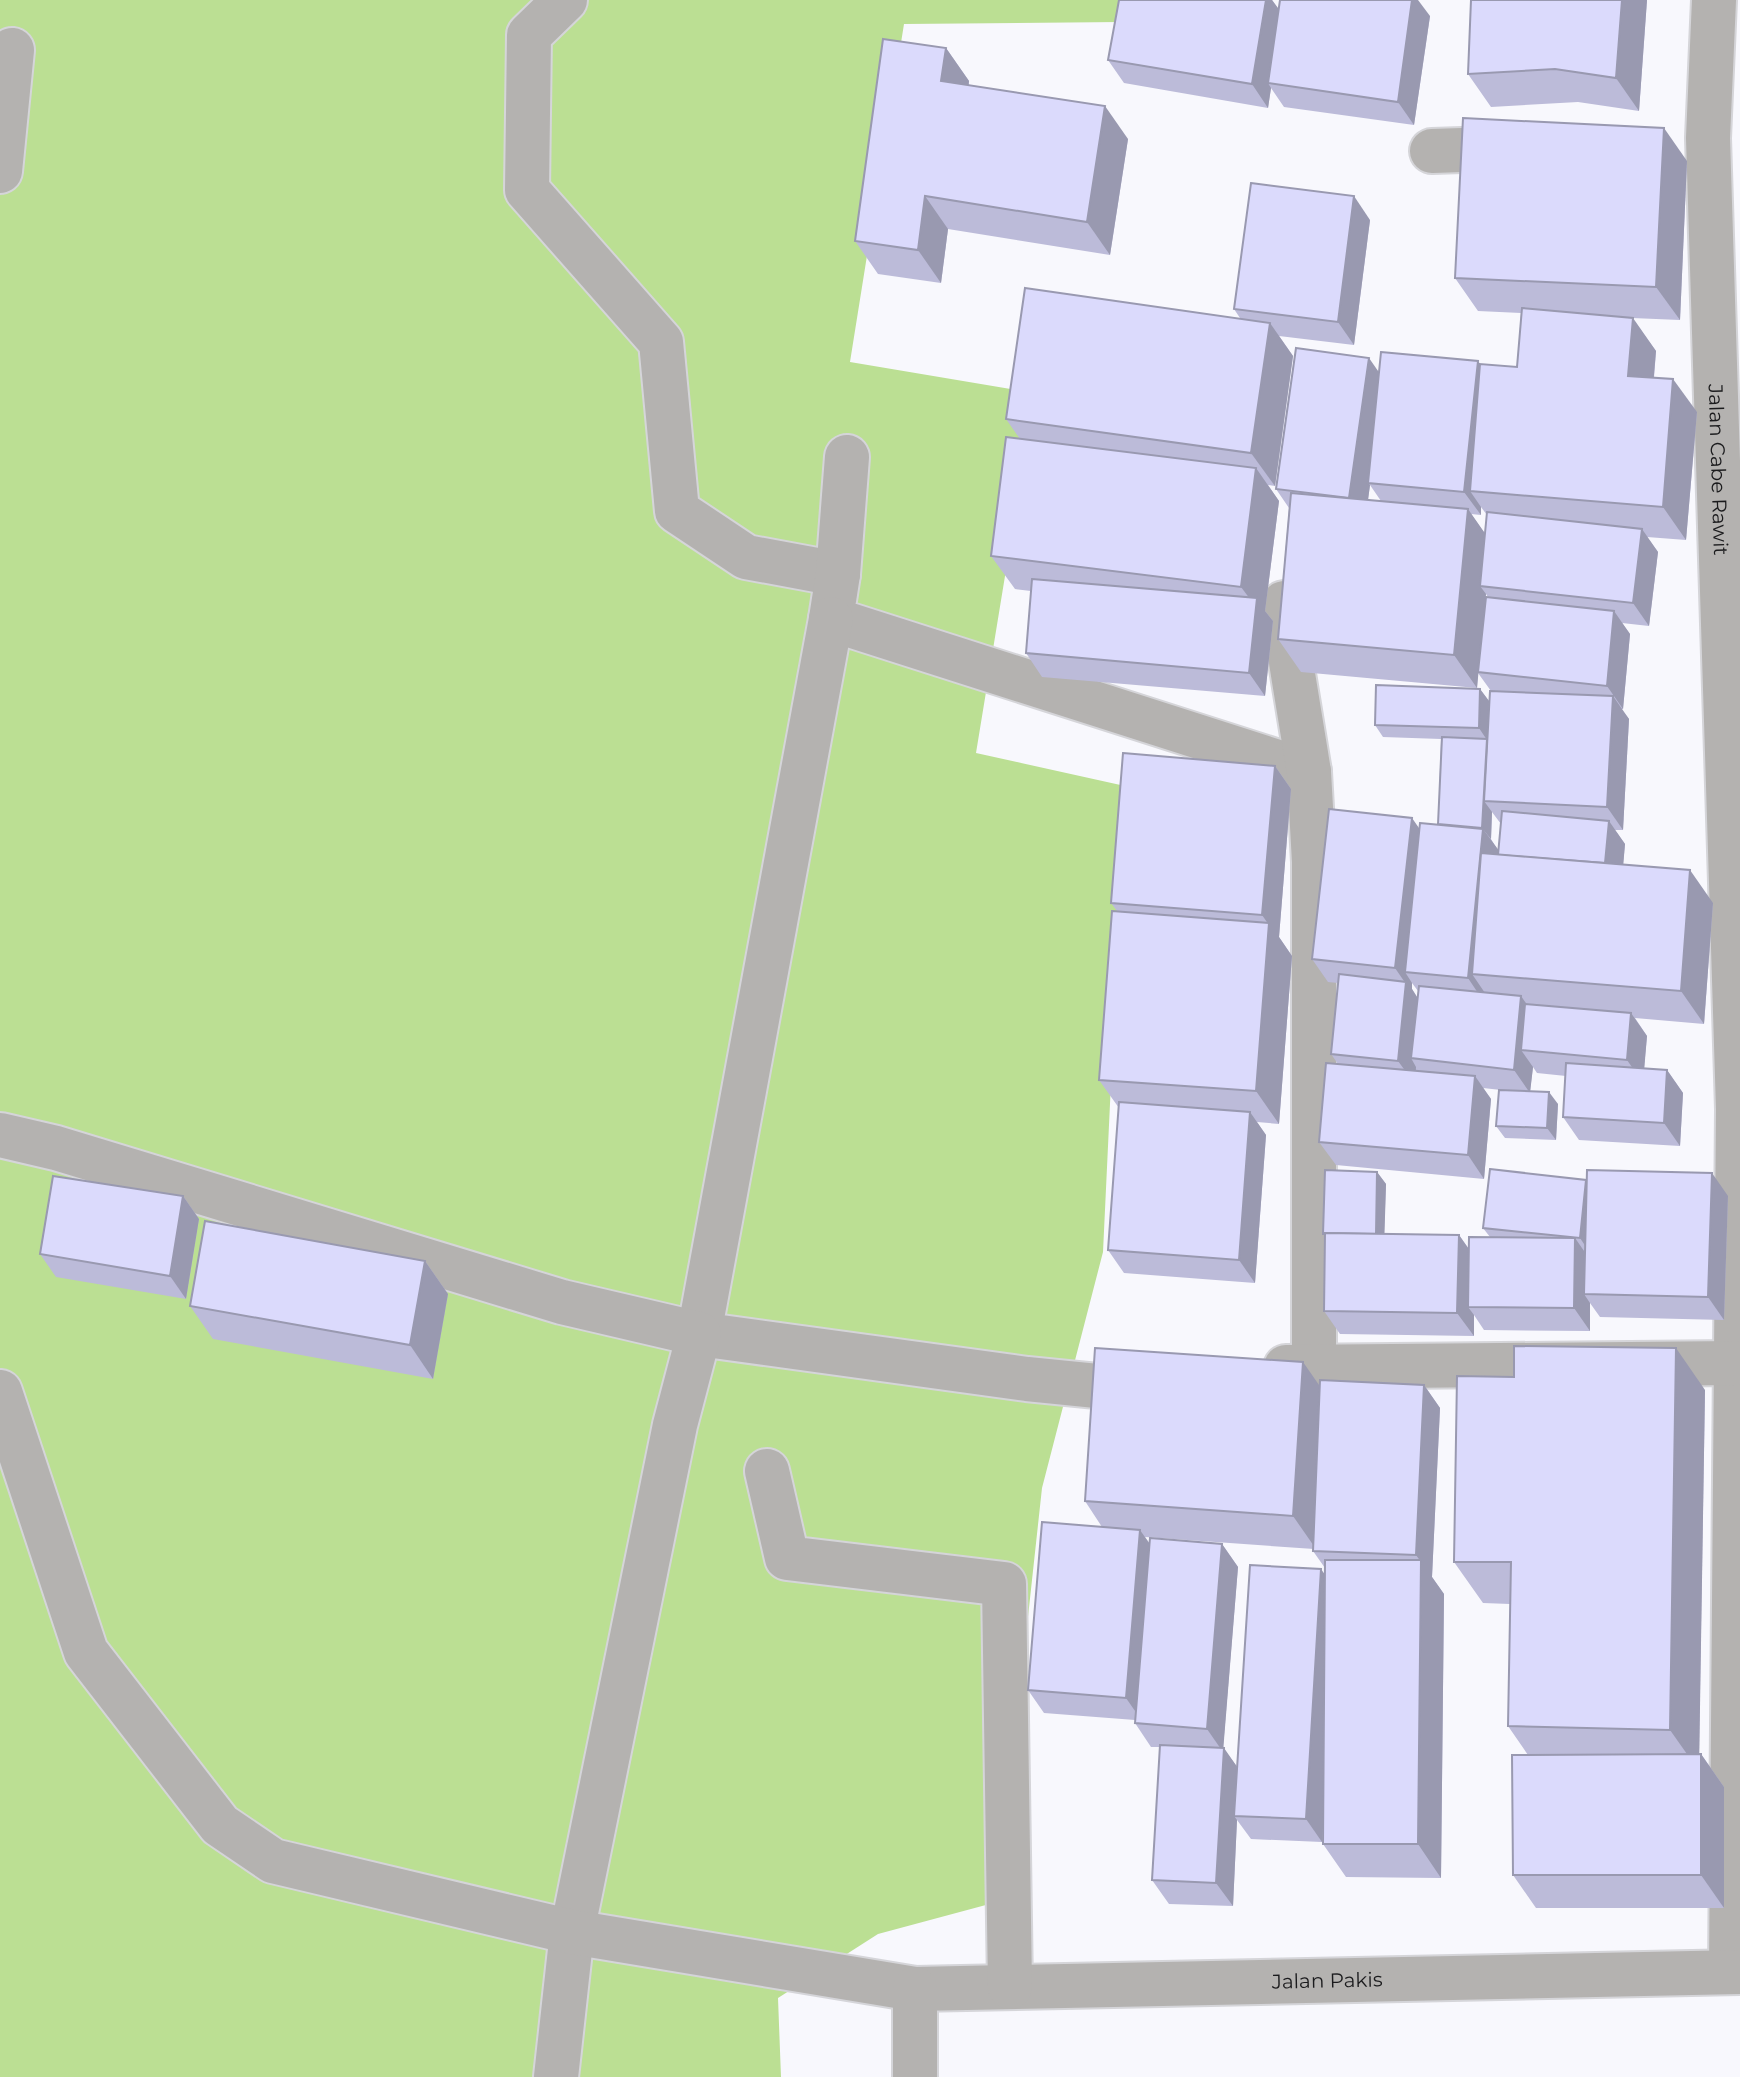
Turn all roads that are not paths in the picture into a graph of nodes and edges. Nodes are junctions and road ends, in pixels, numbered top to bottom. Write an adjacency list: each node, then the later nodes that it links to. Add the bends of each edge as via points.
1 (565, 0): 8 (street, via 529,35 527,190 661,342 677,511 746,557)
2 (1714, 0): 13 (street, Jalan Cabe Rawit, via 1689,140)
3 (12, 50): 6 (street)
4 (1568, 147): 5 (street)
5 (1432, 151)
6 (0, 171)
7 (847, 457): 8 (street)
8 (838, 574): 10 (street)
9 (1284, 603): 11 (street)
10 (831, 619): 11 (street); 14 (street)
11 (1309, 772): 17 (street, via 1314,862)
12 (0, 1135): 14 (street, via 562,1302)
13 (1739, 1181): 15 (street, Jalan Cabe Rawit)
14 (699, 1334): 18 (street); 22 (street, via 675,1425)
15 (1737, 1340): 17 (street); 21 (street, Jalan Cabe Rawit)
16 (1243, 1367): 17 (street)
17 (1314, 1367)
18 (1097, 1386)
19 (0, 1392): 22 (street, Jalan Pakis, via 86,1652 220,1825 273,1861)
20 (767, 1471): 24 (street, via 787,1558 1004,1584)
21 (1736, 1819): 23 (street, Jalan Cabe Rawit)
22 (572, 1932): 25 (street, Jalan Pakis); 26 (street)
23 (1736, 1972): 24 (street, Jalan Pakis)
24 (1010, 1987): 25 (street, Jalan Pakis)
25 (915, 1989): 27 (street)
26 (556, 2077)
27 (915, 2077)

